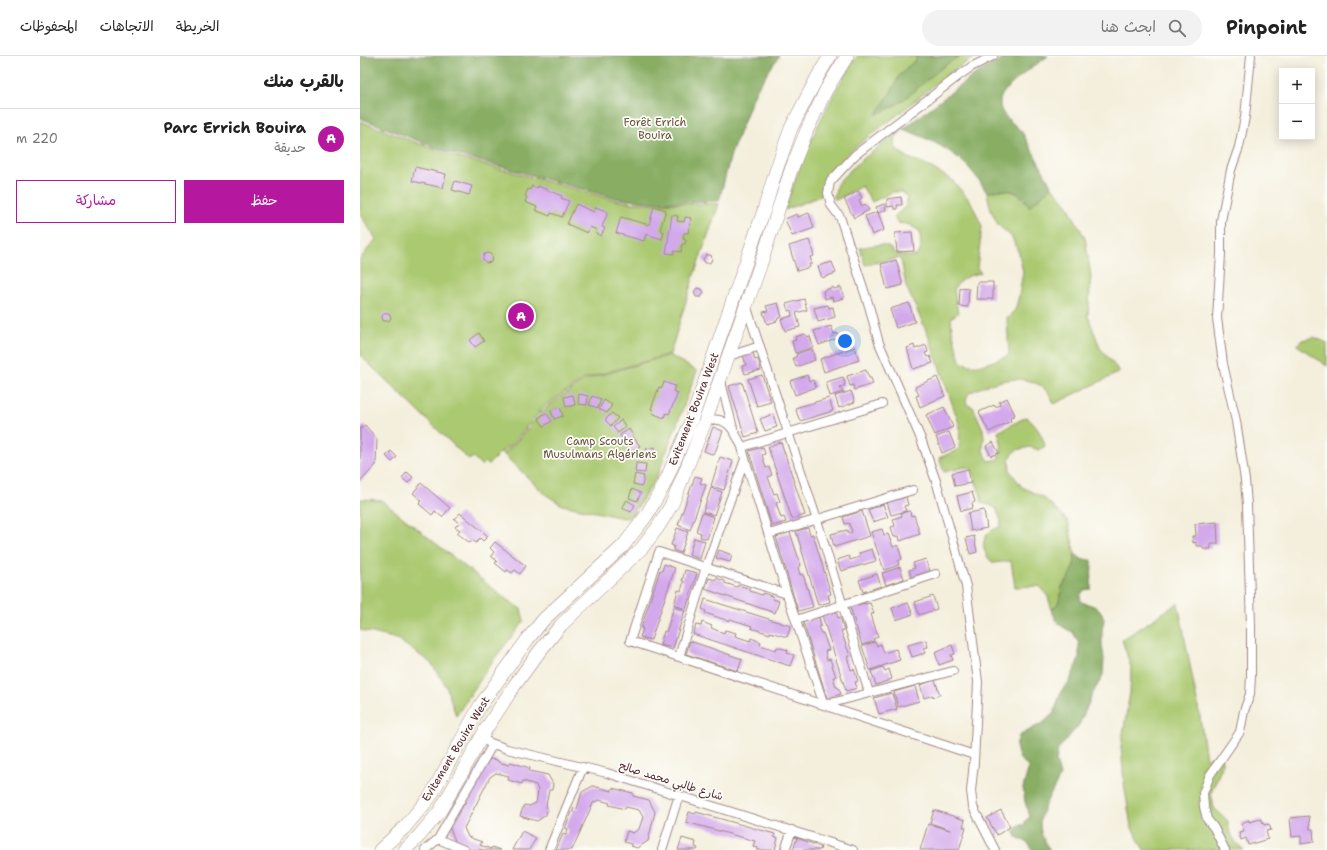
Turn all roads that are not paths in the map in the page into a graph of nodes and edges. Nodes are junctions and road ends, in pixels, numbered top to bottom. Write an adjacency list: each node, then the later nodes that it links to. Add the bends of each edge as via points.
1 (830, 56): 34 (highway, Evitement Bouira West, via 791,128 690,427 664,485 646,516 623,546 544,619 527,640 480,706 430,797 404,828)
2 (847, 56): 5 (highway, Evitement Bouira West, via 826,90 807,130)
3 (993, 56): 29 (street, via 957,77 855,156 830,182 828,193 831,205 840,217 879,343 935,476 966,586 978,682)
4 (1251, 56): 43 (street, via 1246,117 1231,170 1221,221 1217,318 1245,480 1252,676 1240,732 1210,775 1203,793 1207,819)
5 (746, 305): 6 (street); 7 (highway, Evitement Bouira West)
6 (760, 346): 7 (street); 12 (street)
7 (729, 356): 8 (highway, Evitement Bouira West)
8 (722, 373): 10 (highway, Evitement Bouira West); 11 (street, via 722,386)
9 (882, 404): 12 (street)
10 (705, 422): 11 (street, via 717,419); 27 (highway, Evitement Bouira West, via 672,504 658,527 642,548 561,625 514,686)
11 (733, 428): 13 (street)
12 (789, 433): 13 (street); 16 (street)
13 (742, 447): 14 (street)
14 (745, 459): 17 (street); 18 (street)
15 (913, 490): 16 (street)
16 (817, 520): 17 (street); 21 (street)
17 (769, 534): 20 (street)
18 (706, 567): 20 (street); 23 (street); 23 (street, via 659,552 630,641)
19 (936, 574): 21 (street)
20 (787, 594): 22 (street)
21 (842, 604): 22 (street); 25 (street)
22 (796, 620): 26 (street)
23 (679, 657): 26 (street)
24 (953, 671): 25 (street)
25 (870, 693): 26 (street)
26 (824, 705): 29 (street)
27 (480, 739): 28 (street, شارع طالبي محمد صالح); 35 (highway, Evitement Bouira West, via 440,811)
28 (493, 744): 30 (street, شارع طالبي محمد صالح); 33 (street)
29 (974, 755): 42 (street, via 971,791 973,808)
30 (583, 767): 31 (street, شارع طالبي محمد صالح); 38 (street)
31 (679, 795): 32 (street, شارع طالبي محمد صالح); 39 (street)
32 (792, 830): 40 (street); 41 (street, شارع طالبي محمد صالح)
33 (438, 838): 36 (street); 37 (street)
34 (380, 850)
35 (405, 850)
36 (425, 850)
37 (464, 850)
38 (549, 850)
39 (662, 850)
40 (785, 850)
41 (853, 850)
42 (995, 850)
43 (1225, 850)

